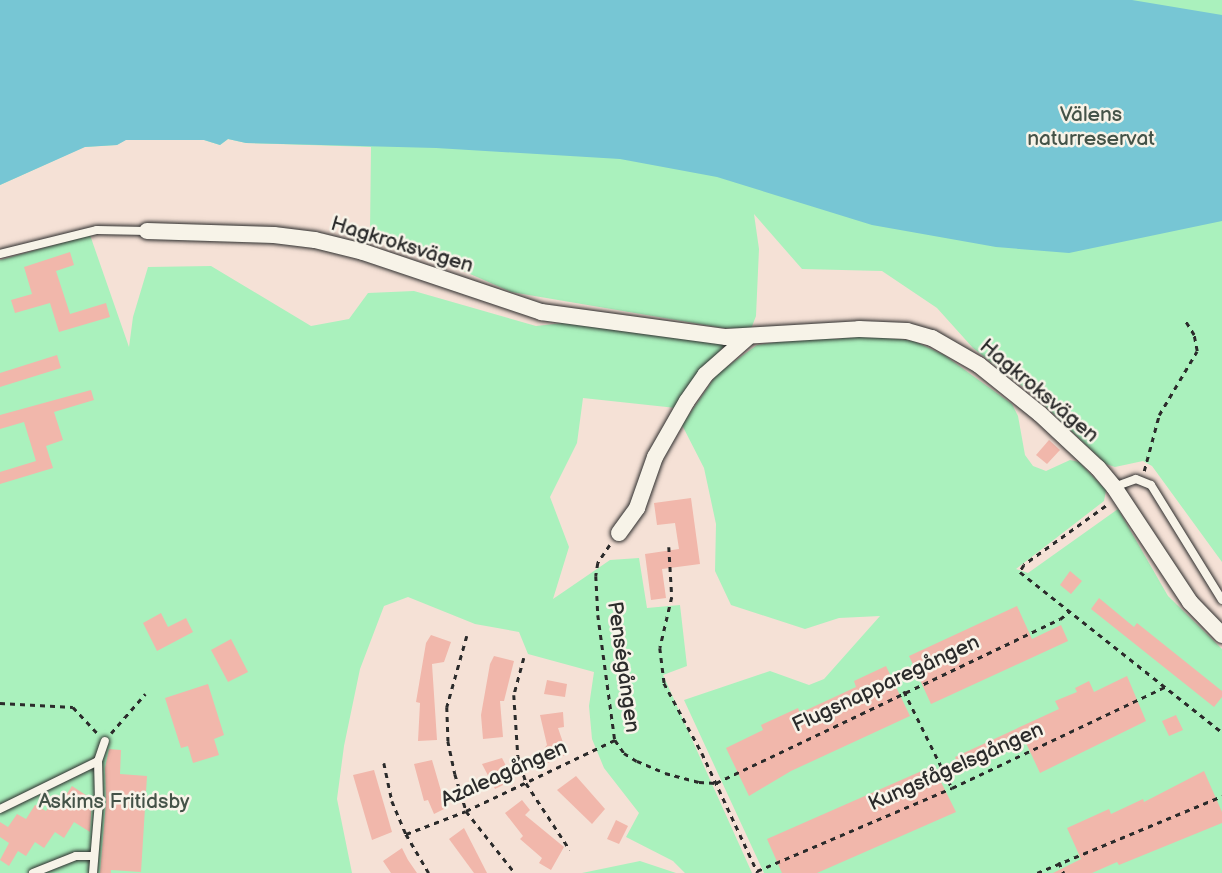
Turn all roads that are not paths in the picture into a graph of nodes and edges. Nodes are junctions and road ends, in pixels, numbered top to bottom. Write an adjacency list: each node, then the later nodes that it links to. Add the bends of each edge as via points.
1 (147, 231): 2 (lane, Hagkroksvägen, via 97,230); 3 (street, Hagkroksvägen, via 315,240 541,312)
2 (0, 254)
3 (747, 338): 4 (street, Hagkroksvägen, via 859,329 907,331 932,338 979,365 1040,414); 5 (street, via 715,365 687,401 655,457 637,508)
4 (1117, 491): 6 (lane, via 1136,479 1151,485); 7 (street, Hagkroksvägen, via 1190,602)
5 (619, 533)
6 (1222, 600)
7 (1222, 635)
8 (105, 741): 9 (lane)
9 (98, 761): 10 (lane); 11 (lane)
10 (0, 809)
11 (93, 856): 12 (lane, via 76,856); 13 (lane)
12 (33, 873)
13 (93, 873)

